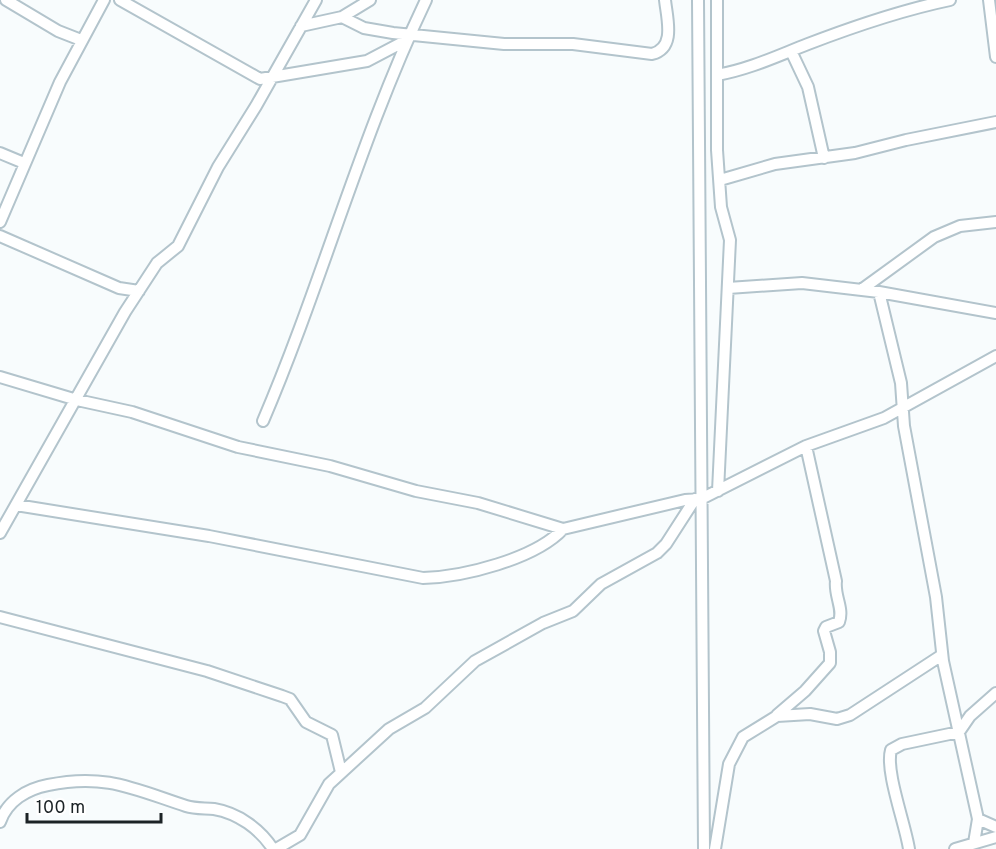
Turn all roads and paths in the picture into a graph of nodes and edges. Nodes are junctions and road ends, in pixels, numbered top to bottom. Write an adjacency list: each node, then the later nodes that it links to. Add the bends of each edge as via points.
1 (6, 0): 15 (street)
2 (104, 0): 15 (street)
3 (120, 0): 19 (street, via 260,79)
4 (316, 0): 13 (street)
5 (370, 0): 12 (street)
6 (426, 0): 14 (street)
7 (665, 0): 14 (street, via 668,42 663,50 652,54 573,44)
8 (698, 0): 42 (street)
9 (717, 0): 18 (street)
10 (950, 0): 16 (street, via 909,9)
11 (989, 0): 17 (street)
12 (342, 17): 13 (street); 14 (street, via 364,28)
13 (301, 26): 19 (street)
14 (409, 37): 19 (street, via 367,61); 38 (street)
15 (81, 40): 23 (street)
16 (791, 51): 18 (street, via 748,69); 22 (street, via 808,87)
17 (996, 57)
18 (717, 75): 24 (street)
19 (272, 79): 30 (street, via 218,168 178,246 157,263)
20 (996, 122): 22 (street)
21 (0, 153): 23 (street)
22 (824, 158): 24 (street, via 775,164)
23 (24, 163): 25 (street)
24 (720, 180): 28 (street, via 721,207 730,240)
25 (0, 222)
26 (996, 222): 29 (street, via 960,226 934,237)
27 (0, 236): 30 (street, via 118,288)
28 (728, 288): 29 (street, via 802,283); 41 (street)
29 (861, 290): 31 (street)
30 (139, 291): 35 (street)
31 (879, 292): 32 (street); 36 (street, via 901,382)
32 (996, 313)
33 (996, 356): 36 (street)
34 (0, 377): 35 (street)
35 (77, 400): 43 (street); 44 (street, via 132,412 238,447 330,465)
36 (902, 407): 37 (street); 39 (street)
37 (884, 418): 39 (street); 40 (street)
38 (263, 422)
39 (904, 426): 47 (street, via 936,597)
40 (806, 446): 41 (street); 49 (street, via 837,581 835,596 841,616 839,622 824,631 830,663)
41 (718, 491): 42 (street)
42 (698, 499): 44 (street); 51 (street, via 657,553 601,584 573,611 475,661 431,703 389,729); 57 (street)
43 (16, 505): 44 (street, via 209,536 423,578 452,578 481,571 548,541); 45 (street)
44 (563, 528)
45 (0, 533)
46 (0, 617): 51 (street, via 207,671 290,699 306,722 332,735)
47 (942, 655): 49 (street, via 850,715 837,719 792,712); 50 (street)
48 (996, 693): 50 (street, via 980,705)
49 (777, 716): 57 (street, via 742,737 732,754)
50 (959, 732): 52 (street); 59 (street, via 891,750 891,777 906,824)
51 (341, 772): 58 (street, via 300,836)
52 (978, 819): 54 (street); 56 (street)
53 (0, 822): 58 (street, via 7,806 34,788 97,779 162,795 188,807 227,812 263,834)
54 (996, 827)
55 (996, 837): 56 (street)
56 (975, 843): 60 (street)
57 (705, 848)
58 (274, 849)
59 (909, 849)
60 (955, 849)

